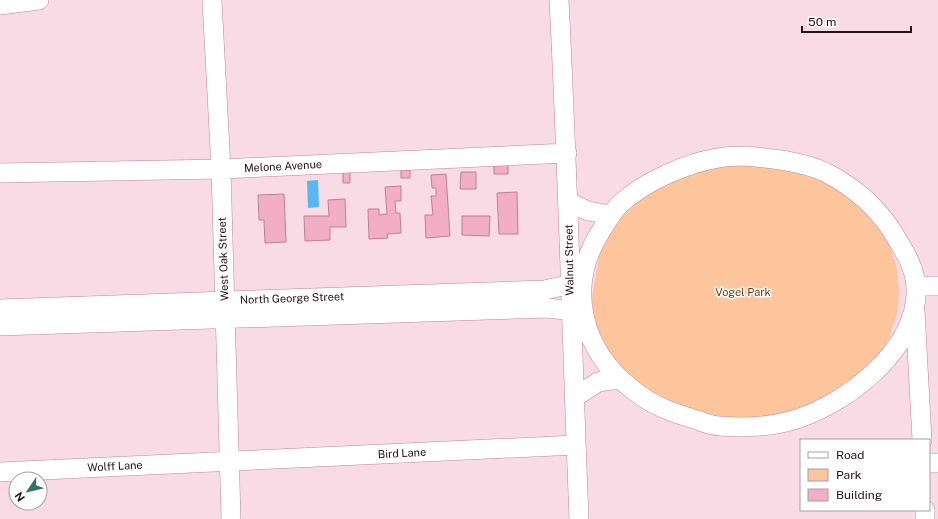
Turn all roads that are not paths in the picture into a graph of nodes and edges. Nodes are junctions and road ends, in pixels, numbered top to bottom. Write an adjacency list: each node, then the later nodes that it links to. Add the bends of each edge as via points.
1 (39, 0): 4 (street)
2 (212, 0): 6 (street, West Oak Street)
3 (559, 0): 5 (street, Walnut Street)
4 (0, 5)
5 (567, 153): 6 (street, Melone Avenue); 8 (street, Walnut Street)
6 (221, 169): 7 (street, Melone Avenue); 13 (street, West Oak Street)
7 (0, 172)
8 (567, 201): 9 (street, via 588,211); 10 (street, Walnut Street)
9 (610, 215): 10 (street, via 595,240); 12 (street, via 621,203 644,187 687,166 718,157 746,156 796,162 824,172 861,193 886,220 910,263)
10 (576, 284): 13 (street, North George Street, via 544,290); 15 (street, Walnut Street)
11 (938, 286): 12 (street)
12 (915, 295): 18 (street, via 908,327 894,349 866,381 829,405 788,422 754,427 717,426 670,412 647,401); 20 (street)
13 (225, 300): 14 (street, North George Street); 16 (street, West Oak Street)
14 (0, 309)
15 (576, 311): 16 (street, North George Street, via 547,308); 18 (street, via 596,349); 19 (street, Walnut Street)
16 (225, 319): 17 (street, North George Street); 22 (street, West Oak Street)
17 (0, 326)
18 (619, 379): 19 (street, via 598,382)
19 (575, 397): 21 (street, Walnut Street)
20 (922, 439)
21 (576, 444): 22 (street, Bird Lane); 25 (street, Walnut Street)
22 (229, 461): 23 (street, Wolff Lane); 24 (street, West Oak Street)
23 (0, 472)
24 (231, 519)
25 (579, 519)

